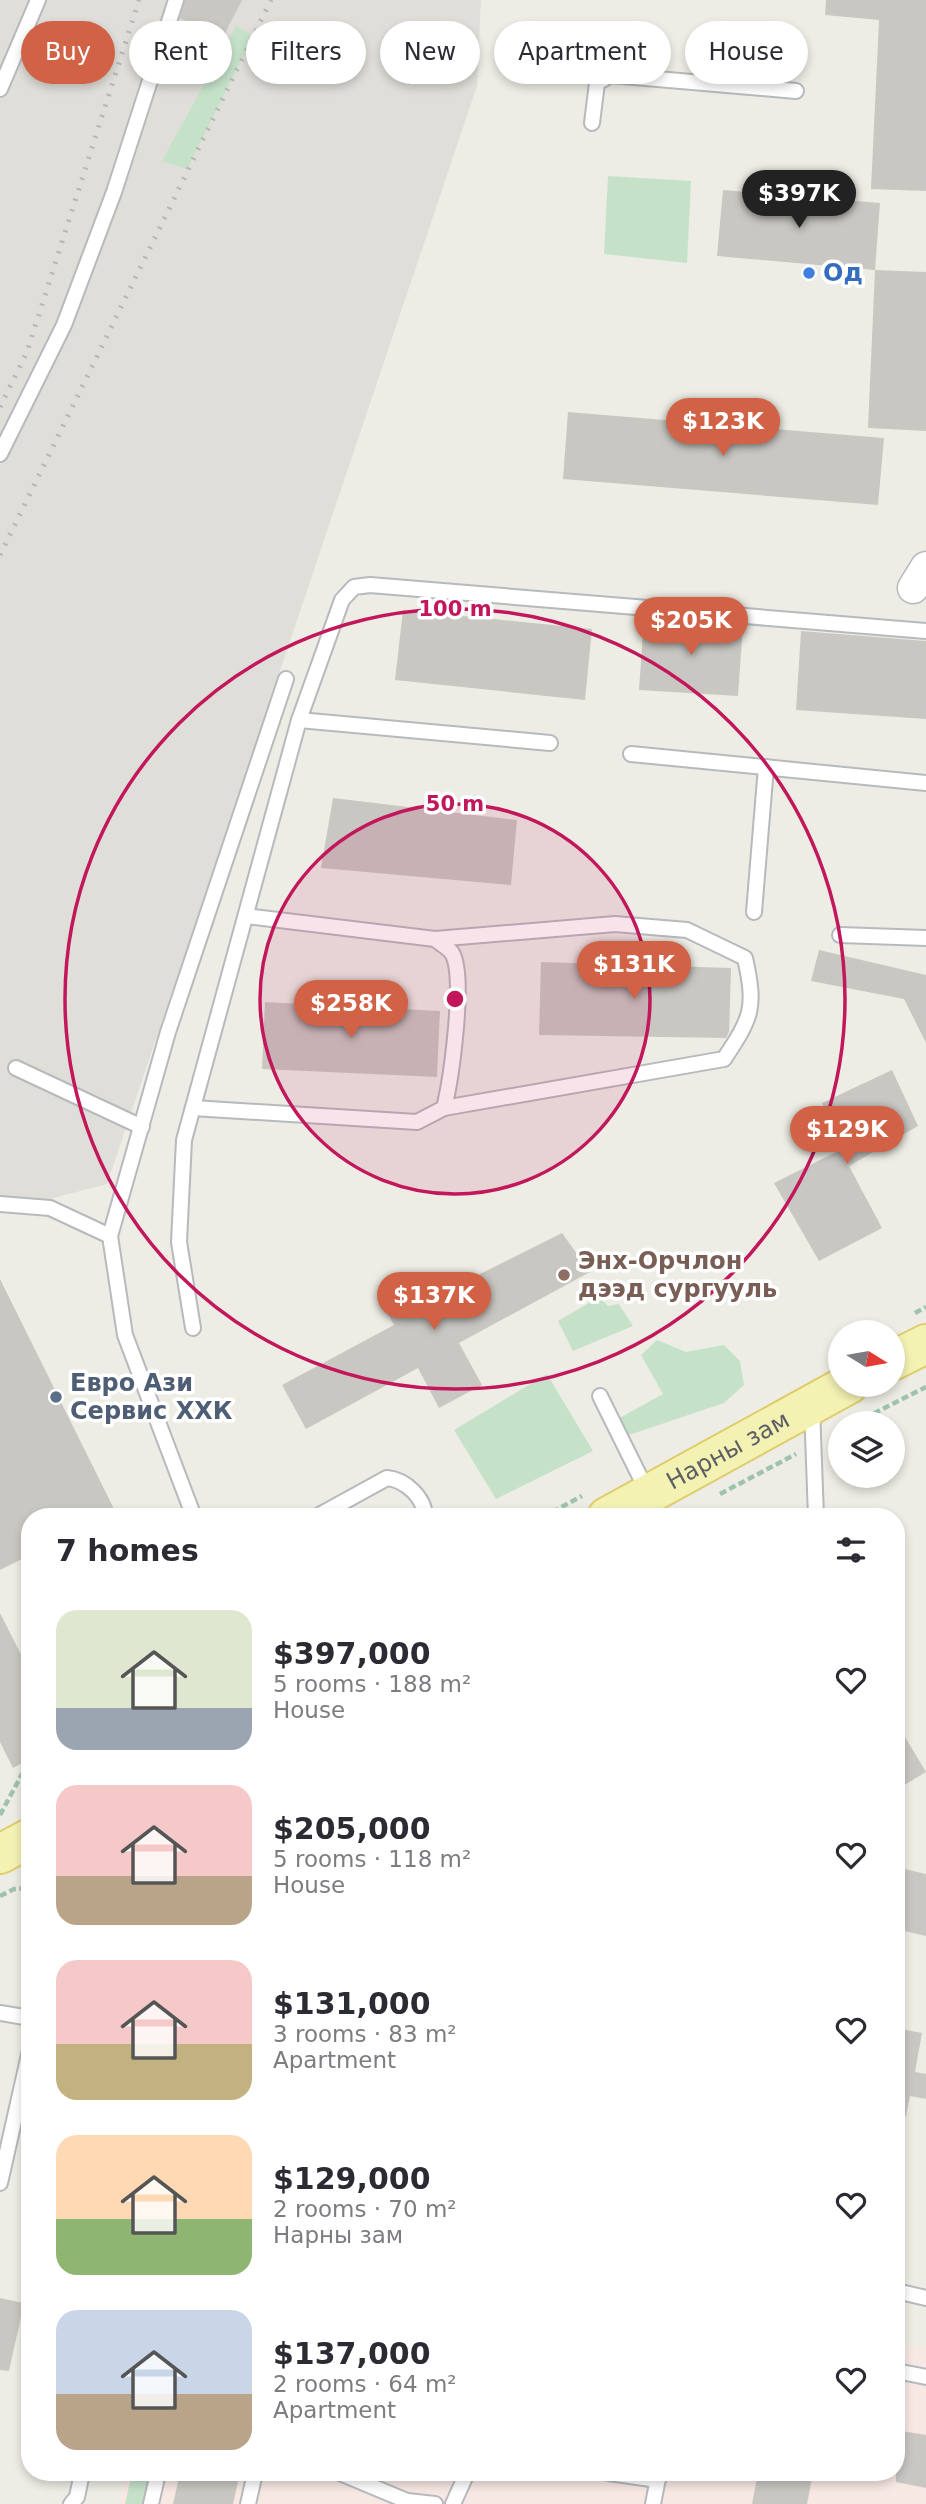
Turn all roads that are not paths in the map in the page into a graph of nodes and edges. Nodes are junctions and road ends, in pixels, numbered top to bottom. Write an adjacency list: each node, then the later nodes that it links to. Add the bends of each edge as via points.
1 (38, 0): 3 (lane)
2 (176, 0): 6 (lane, via 114,192 64,325)
3 (0, 89)
4 (796, 91): 5 (lane, via 611,75 597,83)
5 (592, 123)
6 (0, 454)
7 (926, 631): 9 (lane, via 354,587 342,600)
8 (286, 679): 22 (lane, via 168,1032)
9 (299, 720): 10 (lane); 15 (lane)
10 (550, 743)
11 (631, 754): 12 (lane)
12 (766, 767): 13 (lane); 14 (lane)
13 (926, 783)
14 (754, 912)
15 (246, 916): 18 (lane); 20 (lane)
16 (840, 936): 17 (lane)
17 (926, 938)
18 (435, 939): 21 (lane, via 452,954 458,981 451,1081); 21 (lane, via 615,924 687,930 745,958 752,990 749,1022 724,1059)
19 (16, 1068): 22 (lane)
20 (192, 1108): 21 (lane, via 417,1122); 25 (lane, via 184,1140 179,1242)
21 (444, 1108)
22 (142, 1126): 24 (lane)
23 (0, 1204): 24 (lane, via 50,1208)
24 (110, 1236): 32 (lane, via 125,1335)
25 (193, 1328)
26 (926, 1343): 27 (main road)
27 (905, 1354)
28 (828, 1395): 30 (main road, Нарны зам)
29 (600, 1396): 31 (lane)
30 (812, 1404): 31 (main road, Нарны зам); 36 (lane)
31 (648, 1495): 35 (main road, Нарны зам)
32 (191, 1508)
33 (332, 1508): 34 (lane, via 387,1478 410,1487)
34 (424, 1508)
35 (624, 1508)
36 (816, 1508)
37 (21, 1843): 38 (main road)
38 (0, 1854)
39 (0, 2013): 40 (lane)
40 (21, 2016)
41 (21, 2090): 42 (lane)
42 (0, 2183)
43 (905, 2293): 44 (lane)
44 (926, 2298)
45 (905, 2373): 46 (lane)
46 (926, 2377)
47 (80, 2481): 54 (lane)
48 (156, 2481): 55 (lane)
49 (253, 2481): 56 (lane)
50 (358, 2481): 53 (lane)
51 (463, 2481): 58 (lane)
52 (658, 2481): 59 (lane)
53 (407, 2503): 57 (lane)
54 (71, 2504)
55 (151, 2504)
56 (248, 2504)
57 (435, 2504)
58 (453, 2504)
59 (653, 2504)

